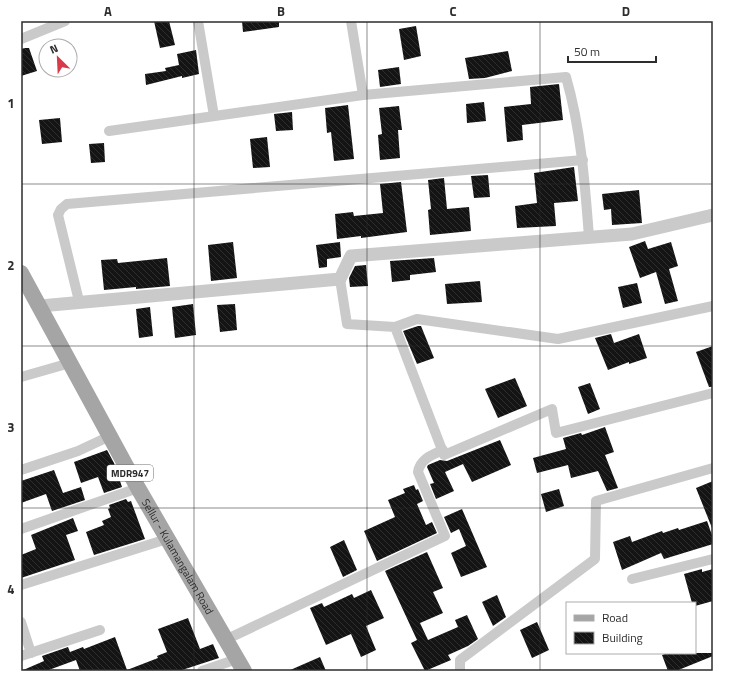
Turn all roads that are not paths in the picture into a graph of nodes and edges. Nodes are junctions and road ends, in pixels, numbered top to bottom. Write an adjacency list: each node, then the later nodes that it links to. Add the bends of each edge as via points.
1 (65, 21): 4 (street)
2 (198, 21): 6 (street)
3 (351, 21): 5 (street)
4 (21, 38)
5 (363, 95): 6 (street); 8 (street, via 566,77)
6 (214, 116): 7 (street)
7 (109, 131)
8 (583, 160): 10 (street); 13 (street, via 67,204 58,215)
9 (713, 215): 10 (street, via 632,234)
10 (590, 237): 12 (street, via 351,256)
11 (21, 273): 14 (main road, Sellur - Kulamangalam Road / MDR947)
12 (340, 279): 13 (street); 16 (street, via 347,324)
13 (79, 301): 14 (street)
14 (40, 306): 17 (main road, Sellur - Kulamangalam Road / MDR947)
15 (713, 306): 16 (street, via 558,339 417,319)
16 (395, 327): 21 (street)
17 (70, 363): 18 (street); 20 (main road, Sellur - Kulamangalam Road / MDR947)
18 (21, 377)
19 (713, 393): 21 (street, via 556,433 552,409 444,455)
20 (110, 436): 23 (street, via 78,451); 24 (main road, Sellur - Kulamangalam Road / MDR947)
21 (443, 450): 32 (street, via 429,456 419,466 418,472 445,536)
22 (713, 468): 36 (street, via 596,501 595,559 460,660)
23 (21, 470)
24 (138, 488): 25 (street); 26 (main road, Sellur - Kulamangalam Road / MDR947)
25 (21, 529)
26 (167, 539): 29 (street); 32 (main road, Sellur - Kulamangalam Road / MDR947)
27 (713, 559): 28 (street)
28 (632, 579)
29 (21, 585)
30 (21, 622): 33 (street)
31 (100, 630): 33 (street)
32 (225, 640): 34 (main road, Sellur - Kulamangalam Road / MDR947)
33 (26, 654)
34 (240, 665): 35 (street)
35 (202, 671)
36 (460, 671)

